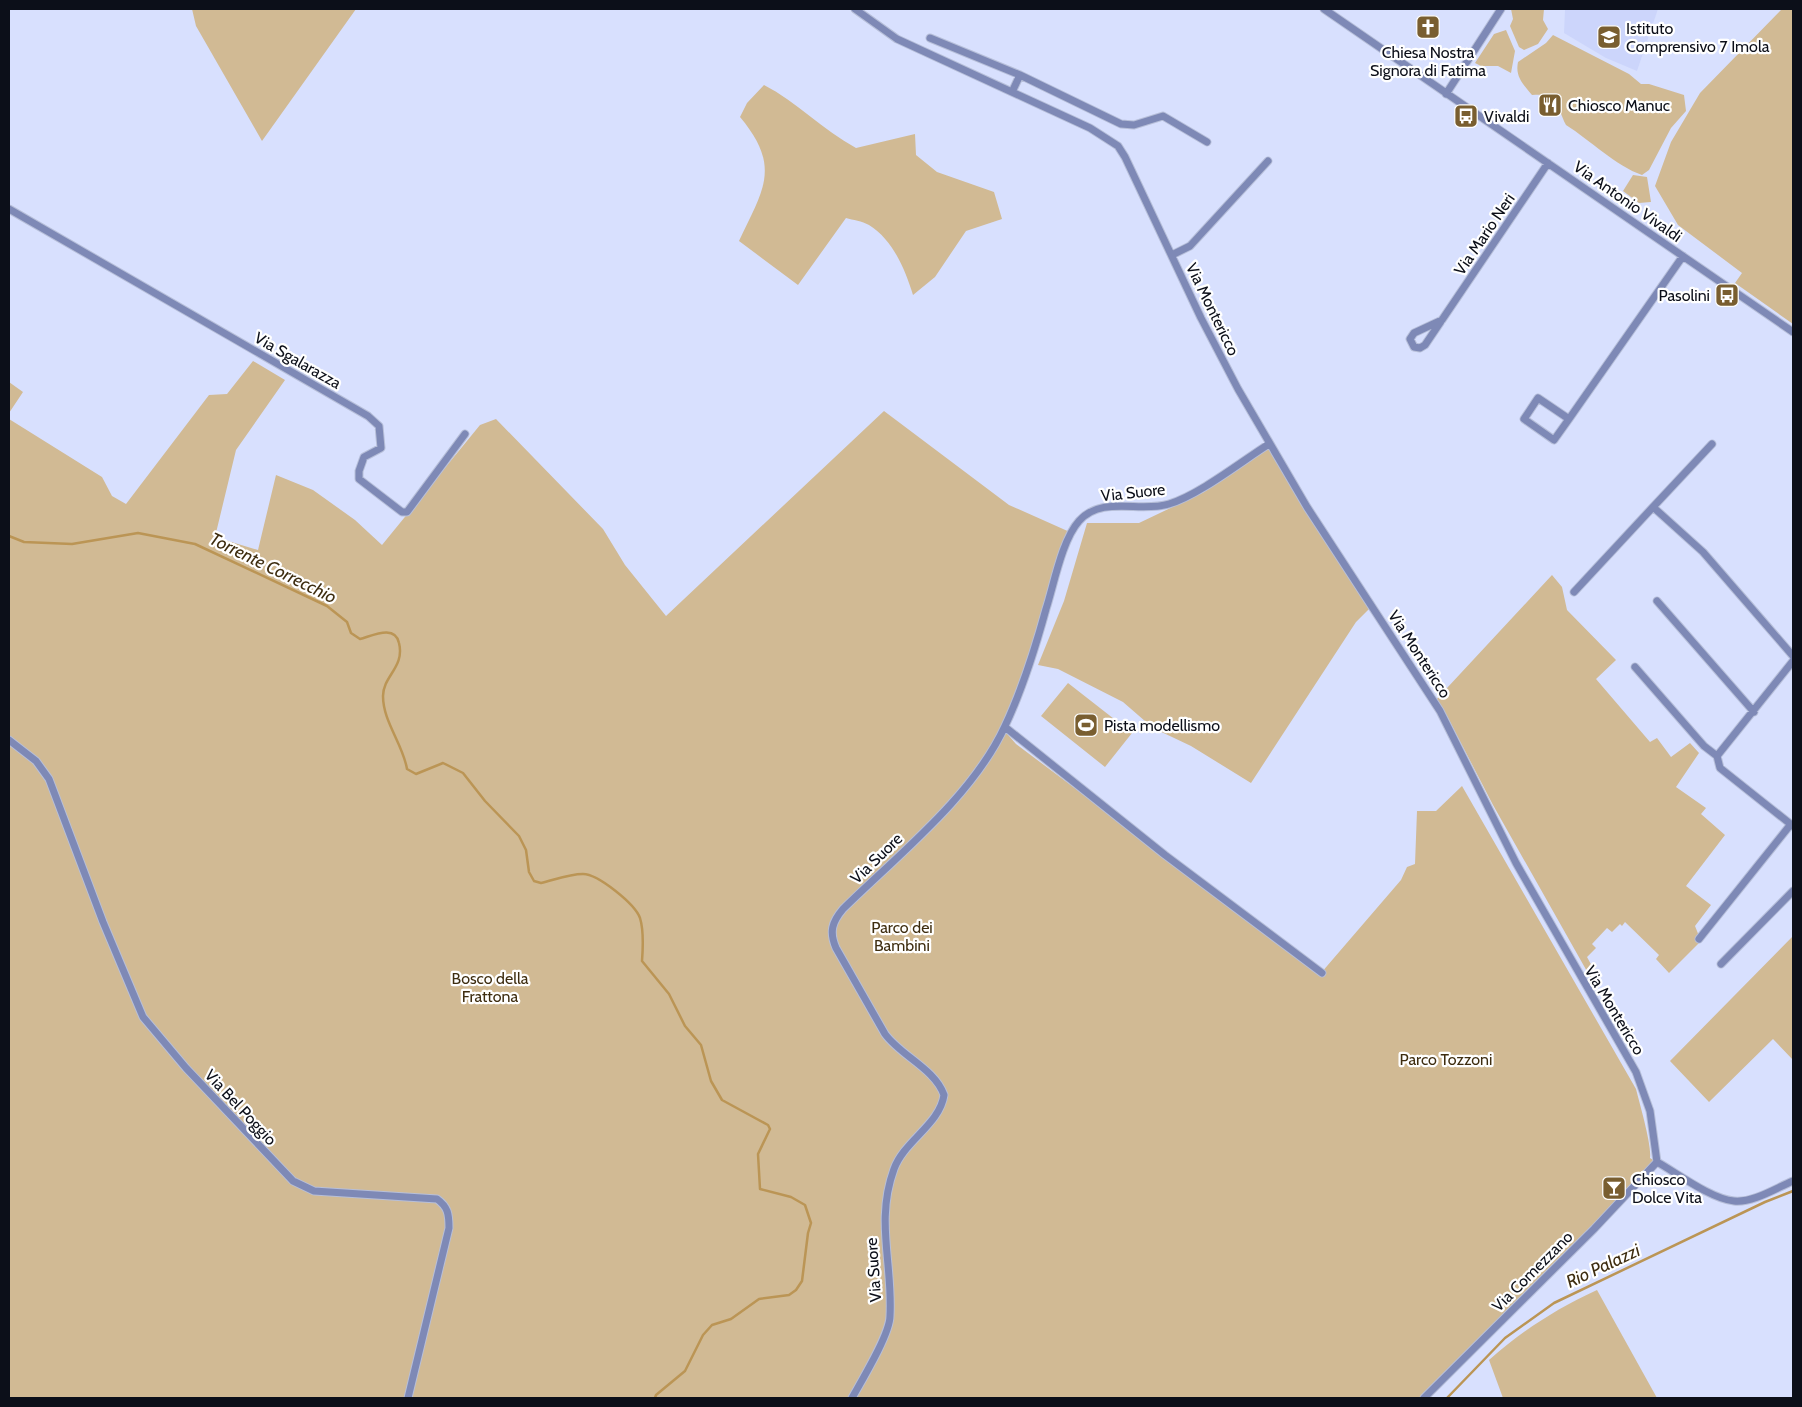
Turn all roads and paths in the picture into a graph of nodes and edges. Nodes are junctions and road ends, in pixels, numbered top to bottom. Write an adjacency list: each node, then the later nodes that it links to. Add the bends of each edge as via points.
1 (856, 9): 6 (street, Via Montericco, via 897,39)
2 (1324, 9): 7 (street, Via Antonio Vivaldi)
3 (1501, 9): 7 (street)
4 (930, 38): 5 (street)
5 (1020, 75): 6 (street); 8 (street, via 1121,124 1134,125 1163,116)
6 (1012, 92): 12 (street, Via Montericco, via 1090,128 1118,146)
7 (1446, 94): 10 (street, Via Antonio Vivaldi)
8 (1207, 142)
9 (1268, 161): 12 (street, via 1190,246)
10 (1548, 163): 13 (street, Via Antonio Vivaldi); 14 (street, Via Mario Neri)
11 (9, 209): 17 (street, Via Sgalarazza, via 368,416 379,426 381,448 364,457 358,479 402,512 407,512)
12 (1172, 255): 18 (street, Via Montericco, via 1230,374)
13 (1683, 256): 15 (street, Via Antonio Vivaldi); 16 (street)
14 (1442, 320): 14 (street, Via Mario Neri, via 1414,333 1410,339 1414,347 1425,345)
15 (1793, 332)
16 (1569, 419): 16 (street, via 1538,398 1524,418 1554,440)
17 (465, 434)
18 (1269, 444): 27 (street, Via Suore, via 1179,500 1155,507 1098,508 1079,521 1069,538 1032,658); 35 (street, Via Montericco, via 1440,711 1516,863 1636,1072 1650,1111)
19 (1712, 444): 20 (street)
20 (1653, 507): 21 (street); 23 (street, via 1703,552)
21 (1574, 592)
22 (1657, 601): 26 (street)
23 (1792, 652)
24 (1793, 661): 26 (street)
25 (1635, 667): 29 (street, via 1704,746)
26 (1754, 712): 29 (street)
27 (1005, 727): 34 (street, via 1165,855); 38 (street, Via Suore, via 973,780 843,909 832,925 836,948 885,1034 938,1083 944,1095 937,1113 899,1158 889,1185 884,1228 889,1323)
28 (9, 740): 37 (street, Via Bel Poggio, via 36,762 49,779 143,1017 199,1082 293,1181 314,1191 437,1199 449,1213 449,1228)
29 (1717, 756): 30 (street, via 1720,768)
30 (1792, 825): 32 (street)
31 (1793, 891): 33 (street)
32 (1699, 939)
33 (1721, 964)
34 (1322, 973)
35 (1657, 1162): 36 (street, via 1716,1195 1734,1201 1751,1199); 39 (street, Via Comezzano)
36 (1793, 1181)
37 (408, 1398)
38 (852, 1398)
39 (1424, 1398)

